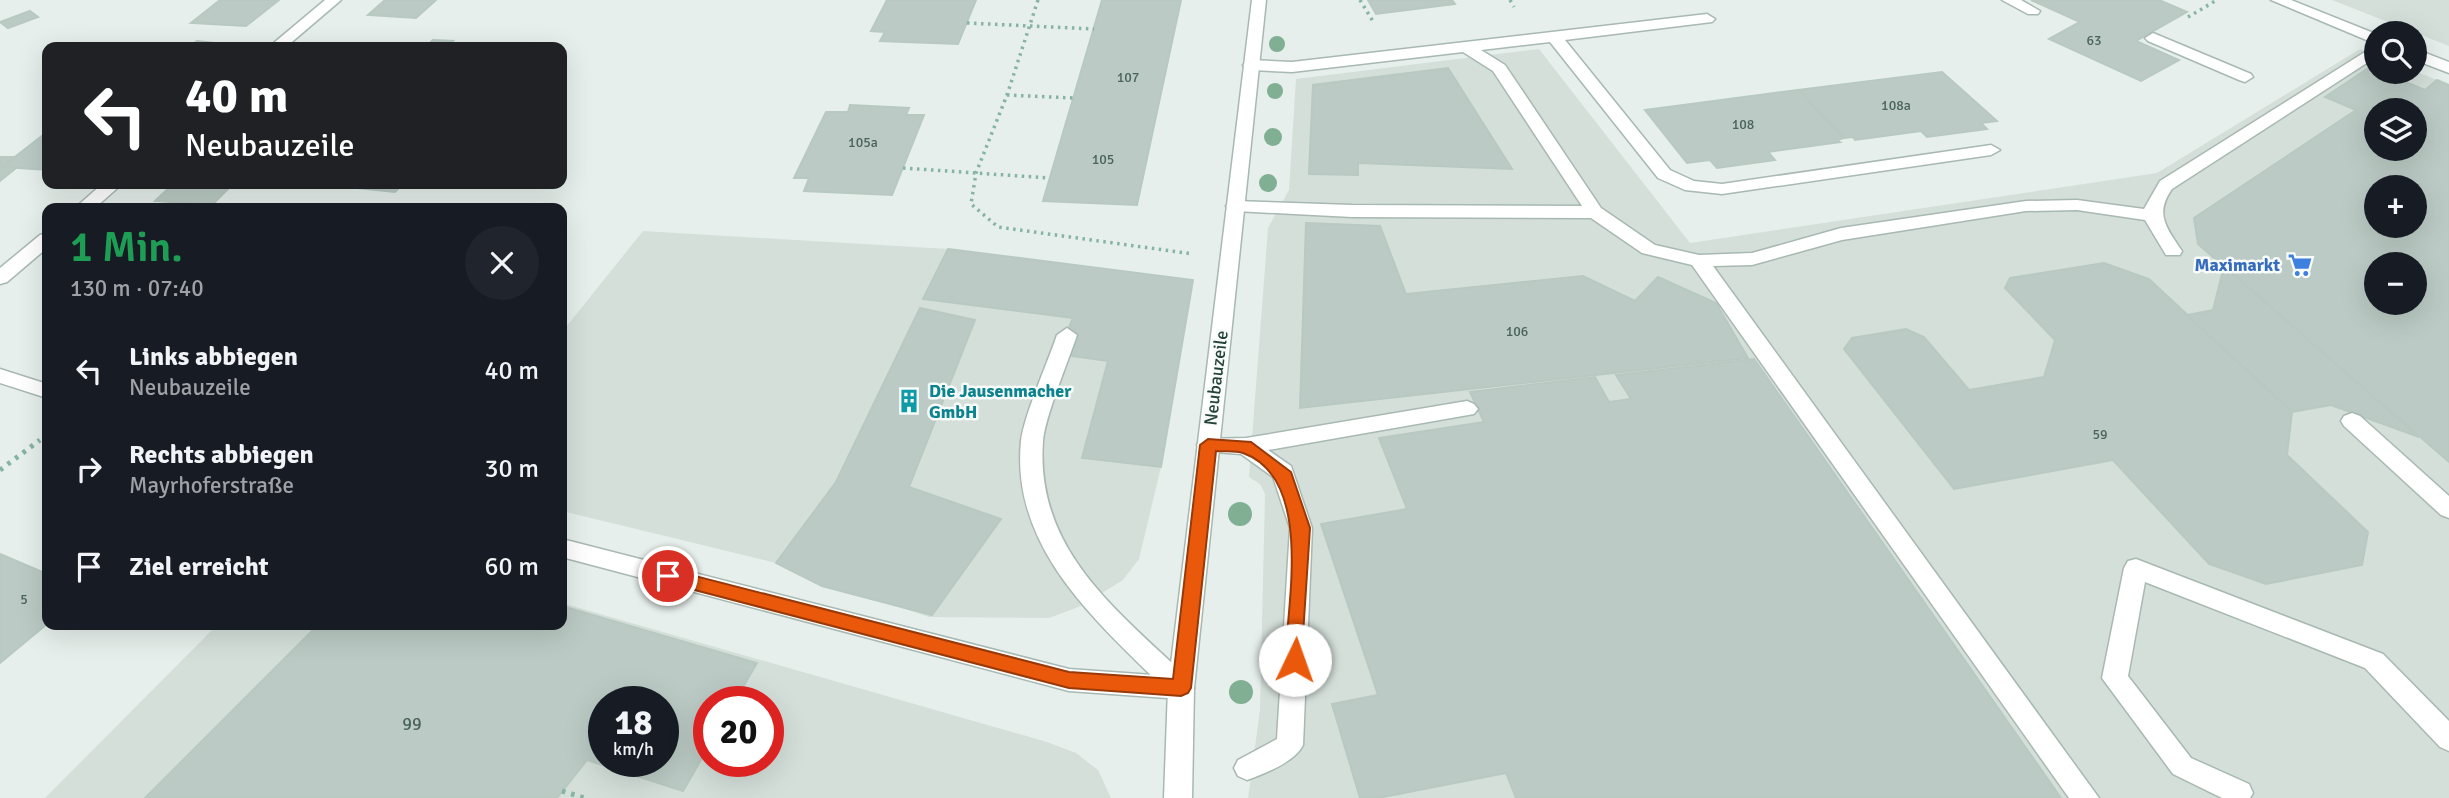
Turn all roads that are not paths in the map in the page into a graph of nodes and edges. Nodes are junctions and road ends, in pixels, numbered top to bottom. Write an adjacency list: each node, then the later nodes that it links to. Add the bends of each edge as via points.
1 (334, 0): 10 (street)
2 (1259, 0): 14 (street, Neubauzeile)
3 (2009, 0): 5 (street)
4 (2278, 0): 7 (street)
5 (2033, 11)
6 (1707, 19): 8 (street)
7 (2364, 34)
8 (1555, 38): 11 (street); 17 (street, via 1664,174 1698,188 1722,189)
9 (2153, 38): 16 (street)
10 (283, 42)
11 (1468, 48): 14 (street, via 1292,67); 21 (street, via 1499,68)
12 (2364, 58): 22 (street, via 2166,185 2153,201)
13 (2427, 59): 15 (street)
14 (1251, 65): 20 (street, Neubauzeile)
15 (2449, 68)
16 (2245, 77)
17 (1992, 150)
18 (107, 189): 19 (street)
19 (90, 203)
20 (1235, 206): 21 (street); 32 (street, Neubauzeile)
21 (1595, 212): 25 (street, via 1649,249)
22 (2153, 216): 24 (street, via 2161,238); 25 (street, via 2077,205 2026,206 1841,234 1752,259)
23 (42, 243): 26 (street)
24 (2173, 251)
25 (1699, 261): 41 (street)
26 (0, 278)
27 (1067, 335): 36 (street, via 1032,439 1033,496 1055,551 1091,600)
28 (0, 376): 29 (street)
29 (42, 389)
30 (1467, 409): 33 (street)
31 (2352, 421): 34 (street)
32 (1208, 445): 33 (street); 36 (street, Neubauzeile)
33 (1246, 446): 38 (street, via 1283,472 1301,528 1290,745)
34 (2449, 509)
35 (567, 549): 36 (street, via 1069,680)
36 (1181, 688): 40 (street, Neubauzeile)
37 (2449, 739): 39 (street, via 2374,661 2136,568 2115,678 2182,766)
38 (1247, 768)
39 (2239, 793)
40 (1178, 798)
41 (2085, 798)

